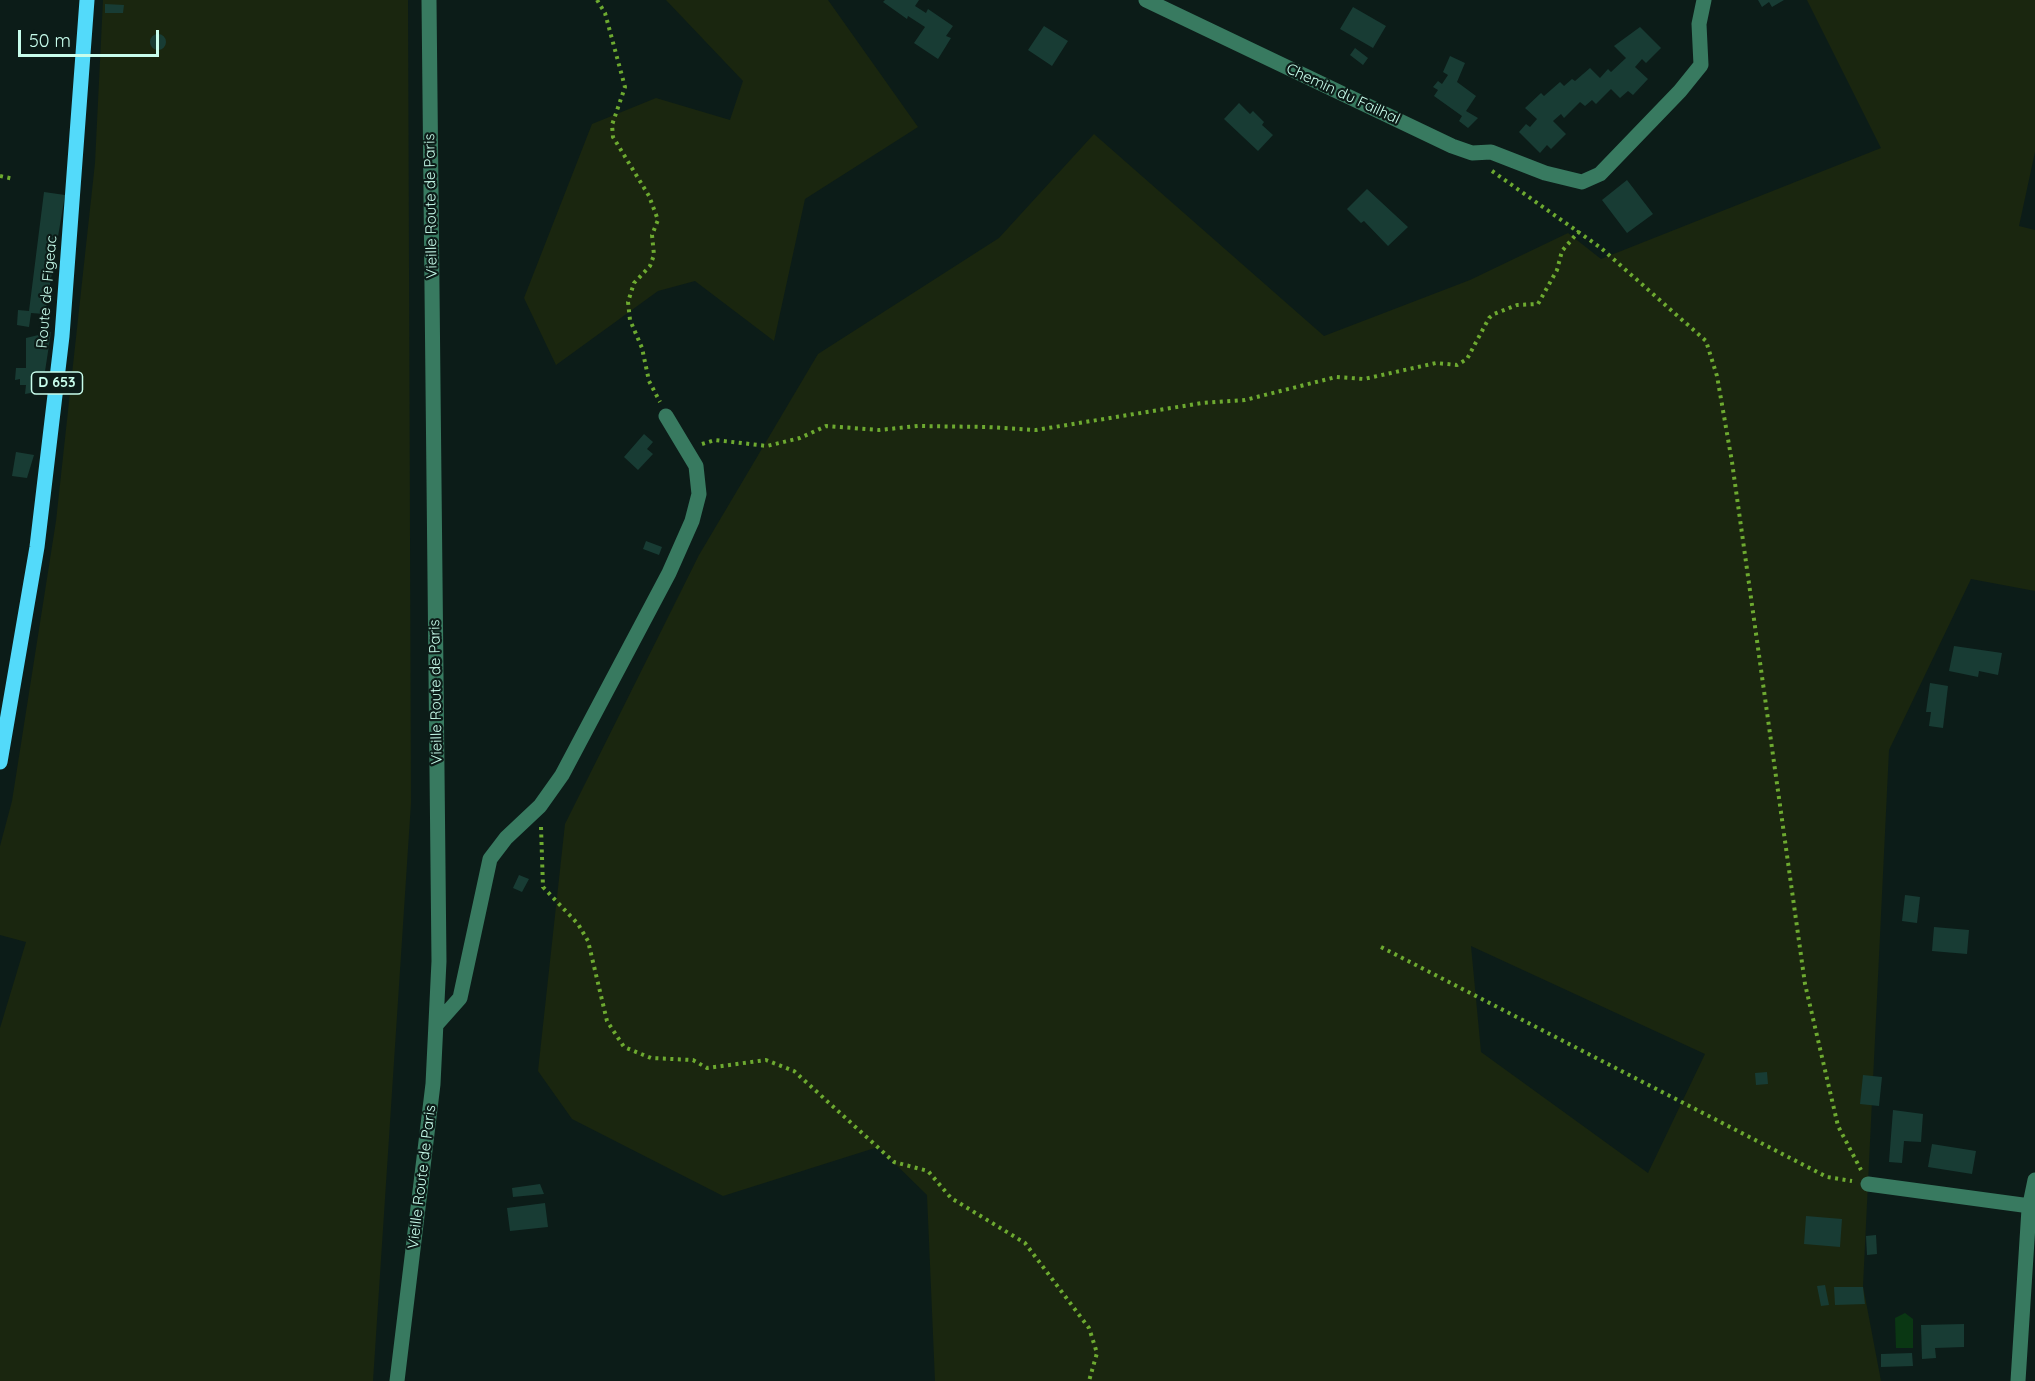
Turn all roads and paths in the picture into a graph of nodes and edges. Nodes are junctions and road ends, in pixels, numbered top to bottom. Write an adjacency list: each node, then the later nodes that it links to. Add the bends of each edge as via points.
1 (87, 0): 12 (main road, Route de Figeac / D 653, via 62,336 37,548)
2 (429, 0): 15 (street, Vieille Route de Paris, via 439,961)
3 (597, 0): 10 (path, via 605,13 625,87 612,125 613,137 649,196 658,219 652,235 654,255 650,266 634,283 628,302 649,381)
4 (1146, 0): 6 (street, Chemin du Failhal)
5 (1704, 0): 6 (street, Chemin du Failhal, via 1699,24 1701,65 1600,174 1582,182 1545,173 1491,152)
6 (1472, 153): 9 (path, via 1496,176)
7 (0, 176): 8 (path)
8 (14, 179)
9 (1579, 231): 11 (path, via 1562,251 1557,270 1538,304 1517,304 1494,314 1467,359 1457,365 1436,363 1364,379 1336,377 1245,400 1036,430 826,426 768,446 715,440); 17 (path, via 1706,341 1717,376 1805,984 1838,1126)
10 (666, 416): 11 (street)
11 (687, 449): 13 (street, via 699,479 692,521 597,711)
12 (0, 762)
13 (540, 806): 15 (street, via 490,858 460,998); 20 (path, via 543,887 578,924 588,941 607,1021 624,1047 651,1058 693,1060 707,1068 766,1060 794,1071 894,1162 928,1171 951,1198 1024,1243 1089,1328 1097,1353)
14 (1381, 947): 17 (path, via 1827,1177)
15 (436, 1025): 19 (street, Vieille Route de Paris, via 434,1084)
16 (2035, 1180): 18 (street)
17 (1868, 1184): 18 (street)
18 (2030, 1206): 21 (street)
19 (397, 1381)
20 (1089, 1381)
21 (2018, 1381)

